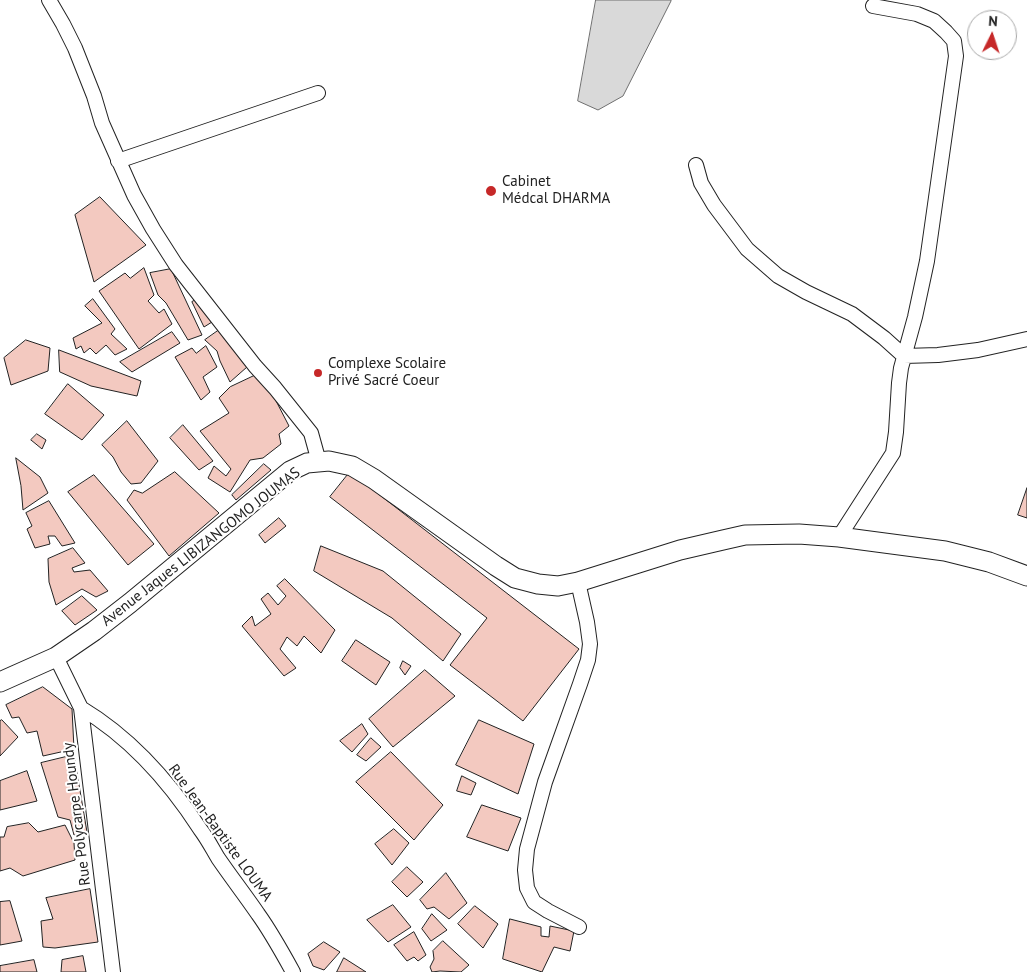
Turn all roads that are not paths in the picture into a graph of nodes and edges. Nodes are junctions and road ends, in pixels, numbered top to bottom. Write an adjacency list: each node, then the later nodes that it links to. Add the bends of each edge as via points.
1 (49, 0): 4 (street, via 75,48)
2 (873, 6): 7 (street, via 917,14 934,21 954,41 956,56 926,261)
3 (318, 93): 4 (street)
4 (118, 161): 8 (street, via 153,229 176,265 311,433)
5 (696, 165): 7 (street, via 700,183 747,249 778,276 852,314)
6 (1027, 340): 7 (street, via 978,350)
7 (904, 356): 9 (street, via 893,453)
8 (318, 462): 11 (main road, Avenue Jaques LIBIZANGOMO JOUMAS, via 352,466 515,578 558,586); 12 (main road, Avenue Jaques LIBIZANGOMO JOUMAS, via 307,463 290,472 130,603)
9 (839, 537): 10 (main road, Avenue Jaques LIBIZANGOMO JOUMAS, via 953,553); 11 (main road, Avenue Jaques LIBIZANGOMO JOUMAS, via 745,535 680,550)
10 (1027, 576)
11 (578, 582): 15 (street, via 590,644 588,660 545,782 527,849 525,870 527,888 534,902)
12 (56, 658): 13 (main road, Avenue Jaques LIBIZANGOMO JOUMAS); 14 (street, Rue Polycarpe Houndy)
13 (0, 682)
14 (81, 708): 16 (street, Rue Polycarpe Houndy); 17 (street, Rue Jean-Baptiste LOUMA, via 124,738 175,793 259,915)
15 (579, 928)
16 (113, 972)
17 (293, 972)

